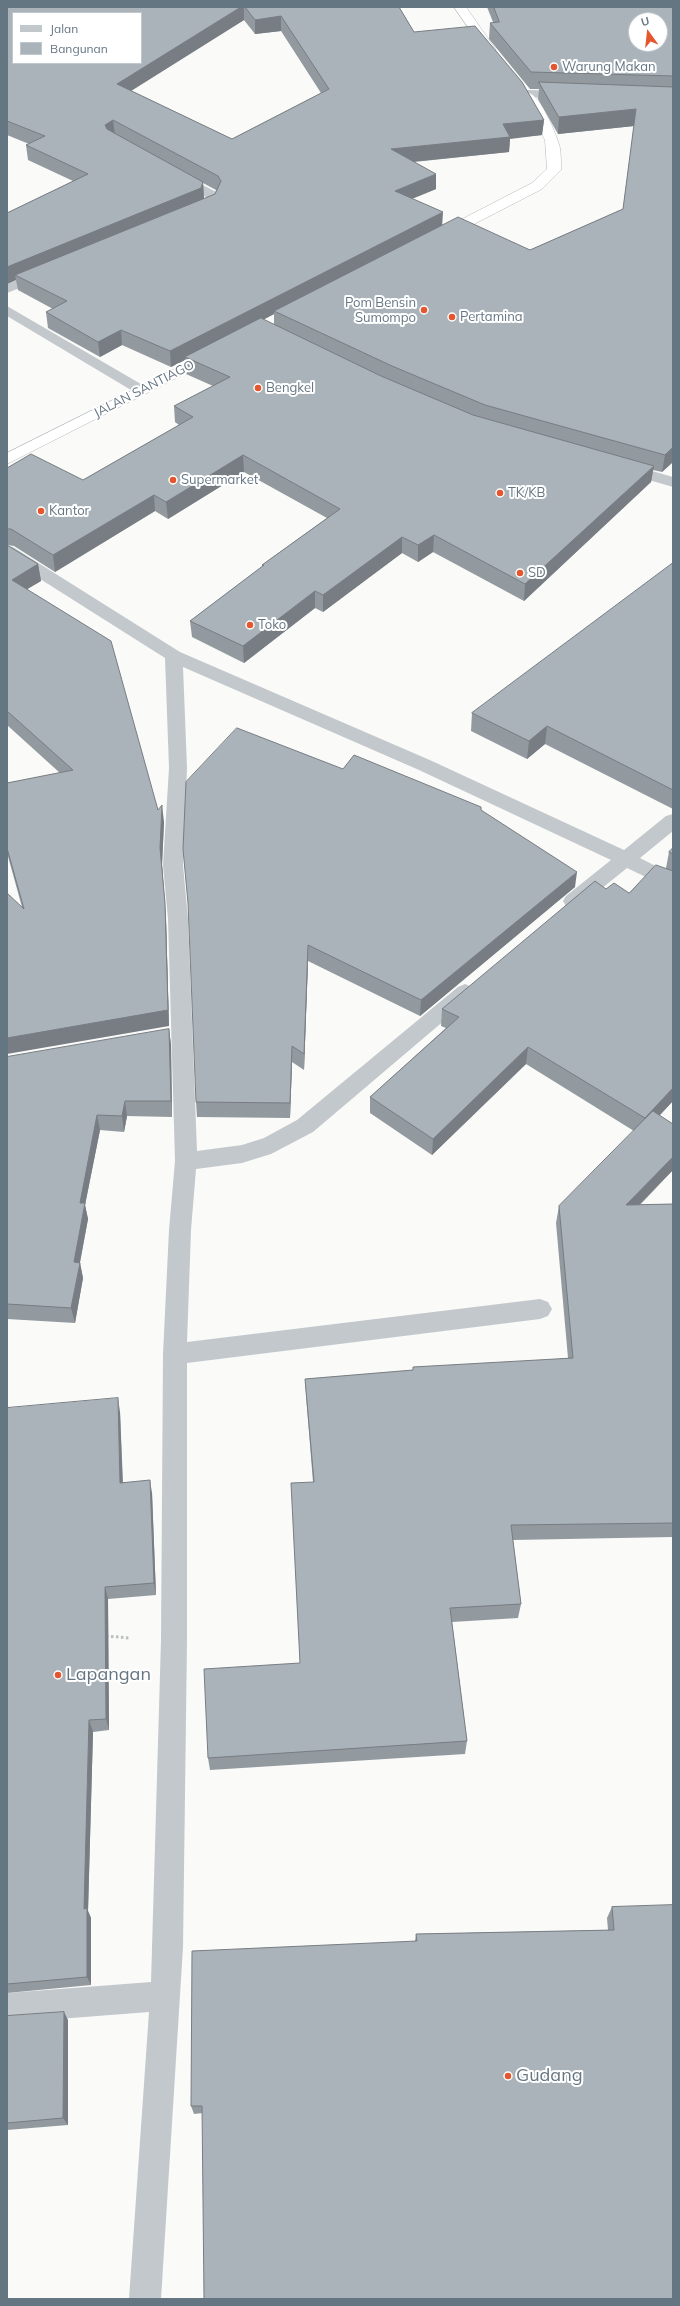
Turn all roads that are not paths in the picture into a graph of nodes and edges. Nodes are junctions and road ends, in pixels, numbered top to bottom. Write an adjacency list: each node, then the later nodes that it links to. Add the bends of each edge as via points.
1 (460, 7): 2 (highway, via 482,41)
2 (497, 58)
3 (517, 82): 4 (highway)
4 (527, 94): 5 (street); 8 (highway, via 548,130 556,152 554,170 537,186)
5 (581, 96)
6 (167, 170): 7 (street, via 213,196 209,206)
7 (181, 217)
8 (431, 241)
9 (56, 268): 10 (street)
10 (7, 289)
11 (7, 310): 13 (street)
12 (228, 346): 13 (highway, JALAN SANTIAGO)
13 (141, 390): 14 (highway, JALAN SANTIAGO)
14 (7, 458)
15 (607, 464): 16 (street)
16 (673, 482)
17 (7, 551): 18 (street)
18 (174, 656): 20 (street, via 443,773); 24 (street, via 178,768 173,865 178,919 170,1035)
19 (673, 821): 20 (street)
20 (625, 858): 21 (street); 22 (street)
21 (673, 883)
22 (558, 914)
23 (480, 979): 24 (street, via 305,1126 271,1145 250,1152)
24 (186, 1161): 26 (street, via 180,1230)
25 (540, 1309): 26 (street)
26 (175, 1354): 27 (street, via 174,1640)
27 (165, 1996): 28 (street); 29 (street)
28 (7, 2008)
29 (145, 2299)

